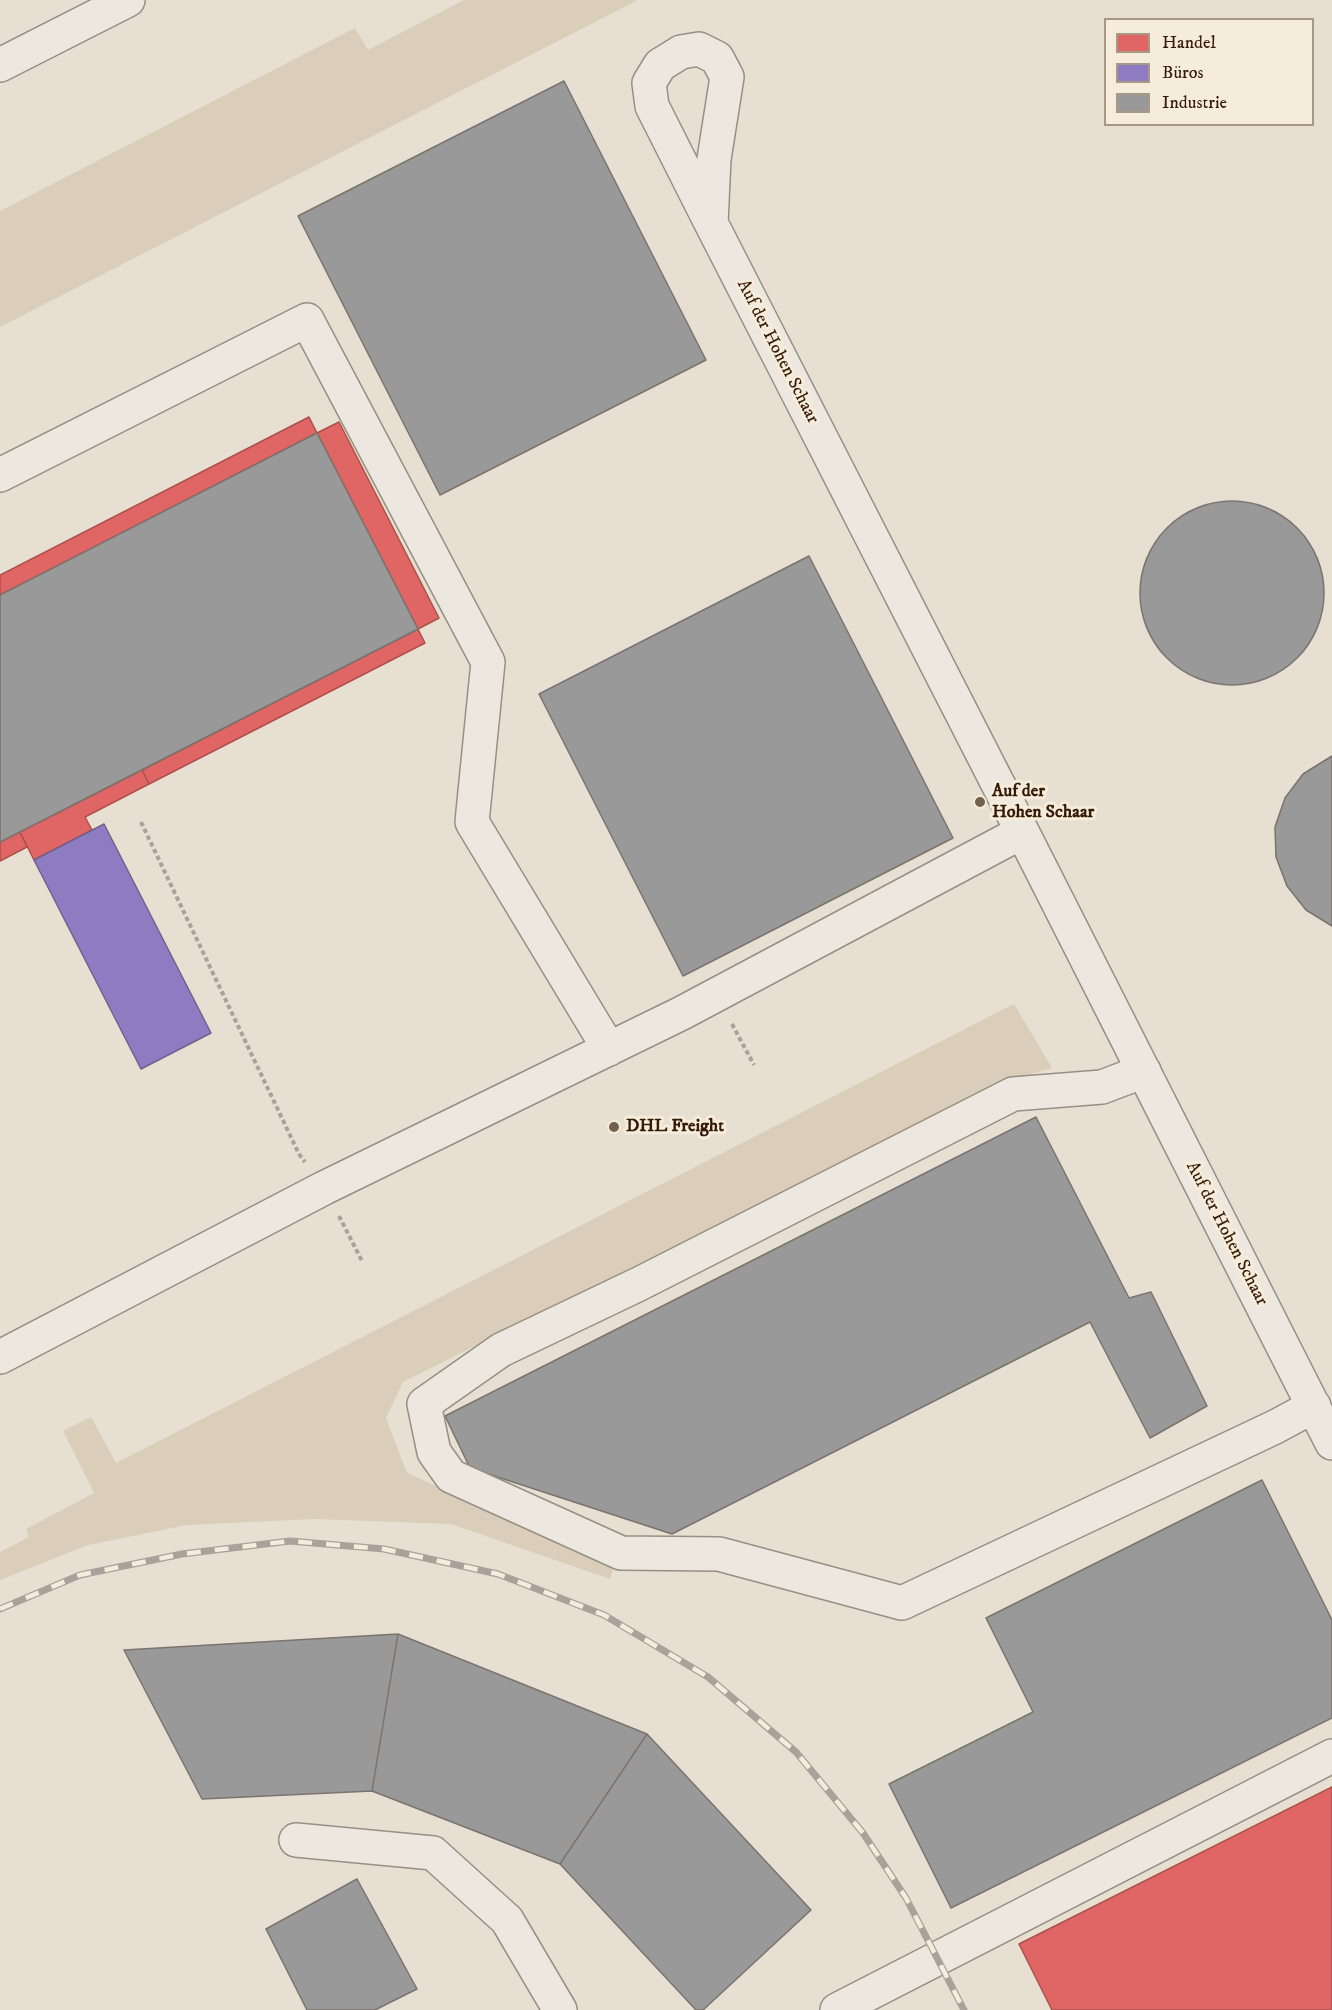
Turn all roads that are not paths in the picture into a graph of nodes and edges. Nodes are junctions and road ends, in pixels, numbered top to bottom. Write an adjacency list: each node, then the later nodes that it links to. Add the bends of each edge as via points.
1 (128, 0): 2 (street)
2 (0, 65)
3 (711, 223): 5 (street, Auf der Hohen Schaar)
4 (0, 475): 6 (street, via 307,320 488,662 472,822)
5 (1022, 832): 6 (street); 7 (street, Auf der Hohen Schaar)
6 (609, 1049): 8 (street, via 324,1188)
7 (1143, 1071): 9 (street, Auf der Hohen Schaar); 9 (street, via 1102,1087 1013,1094 501,1350 424,1404 434,1452 451,1476 621,1553 719,1554 902,1603)
8 (0, 1357)
9 (1314, 1406): 10 (street, Auf der Hohen Schaar)
10 (1332, 1443)
11 (1332, 1756): 14 (street)
12 (296, 1840): 13 (street, via 433,1853 507,1920)
13 (560, 2010)
14 (837, 2010)

